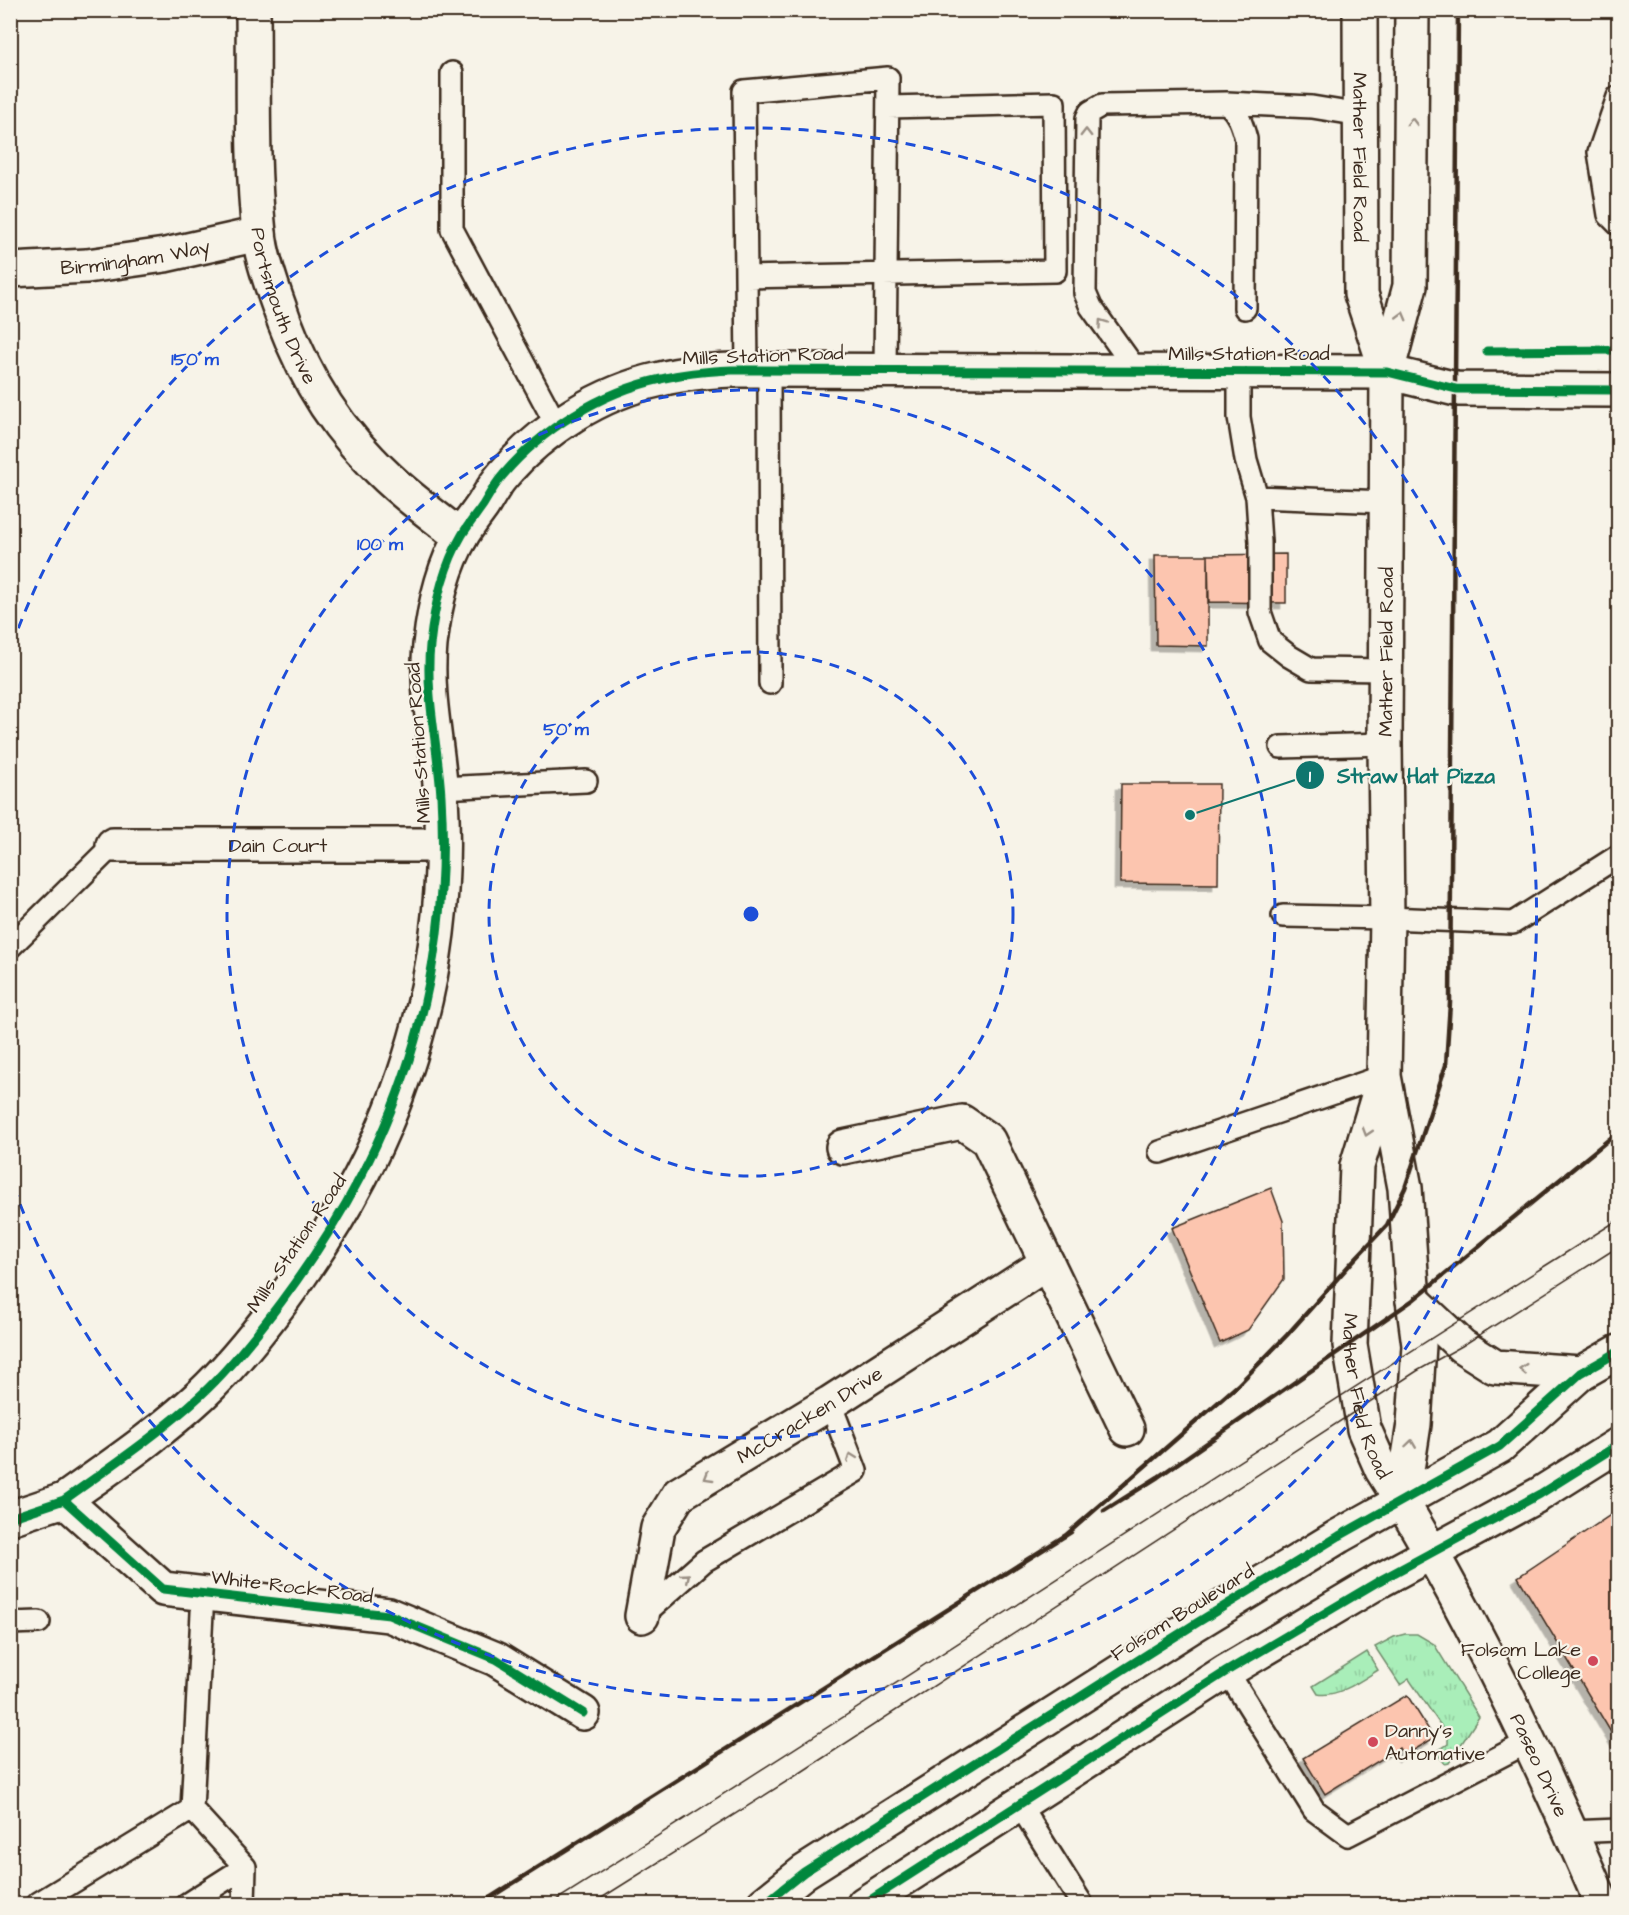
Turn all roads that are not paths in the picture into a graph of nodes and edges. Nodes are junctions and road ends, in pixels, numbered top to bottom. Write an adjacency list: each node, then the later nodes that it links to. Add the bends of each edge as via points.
1 (253, 10): 10 (street, Portsmouth Drive)
2 (1360, 10): 8 (street, Mather Field Road)
3 (1412, 10): 19 (street, Mather Field Road, one-way to 3, via 1410,286)
4 (452, 73): 21 (lane, via 452,229)
5 (1618, 97): 9 (lane, via 1599,152 1609,215)
6 (1227, 103): 8 (lane, via 1312,107); 14 (lane, via 1236,111 1246,140); 17 (lane, one-way to 6, via 1085,293 1087,118 1090,111 1102,105)
7 (888, 107): 12 (lane); 12 (lane, via 1054,103 1055,272); 13 (lane, via 888,78 744,91)
8 (1361, 115): 19 (street, Mather Field Road, via 1361,294)
9 (1618, 224)
10 (259, 234): 11 (street, Birmingham Way, via 165,255 87,266); 24 (street, Portsmouth Drive, via 266,270 290,339 325,404 371,462)
11 (10, 270)
12 (887, 273): 13 (lane); 15 (lane)
13 (746, 277): 16 (lane)
14 (1245, 308)
15 (885, 369): 16 (street, Mills Station Road); 17 (street, Mills Station Road)
16 (758, 370): 21 (street, Mills Station Road, via 695,372 658,379 589,406); 26 (lane)
17 (1136, 370): 18 (street, Mills Station Road)
18 (1239, 371): 19 (street, Mills Station Road); 22 (lane, via 1239,417)
19 (1387, 372): 20 (street, Mills Station Road, via 1456,389); 23 (street, Mather Field Road)
20 (1618, 390)
21 (557, 426): 24 (street, Mills Station Road, via 502,476)
22 (1257, 497): 23 (lane); 25 (lane, via 1260,612 1270,641 1311,669)
23 (1386, 502): 25 (street, Mather Field Road)
24 (461, 537): 30 (street, Mills Station Road, via 446,572 430,645 428,682)
25 (1386, 670): 27 (street, Mather Field Road)
26 (770, 683)
27 (1385, 744): 28 (lane); 35 (street, Mather Field Road)
28 (1281, 747)
29 (586, 781): 30 (lane)
30 (440, 788): 32 (street, Mills Station Road)
31 (113, 845): 32 (street, Dain Court); 36 (lane)
32 (442, 845): 47 (street, Mills Station Road, via 432,964 416,1038 392,1110 343,1212 256,1336 201,1395)
33 (1618, 856): 35 (lane, via 1513,923)
34 (1283, 916): 35 (lane)
35 (1387, 918): 37 (street, Mather Field Road)
36 (10, 947)
37 (1384, 1076): 39 (lane); 41 (street, Mather Field Road, via 1405,1188); 48 (street, Mather Field Road, one-way to 48, via 1357,1166 1350,1345 1364,1429)
38 (843, 1147): 40 (street, via 962,1122 988,1140)
39 (1160, 1152)
40 (1047, 1263): 44 (street, McCracken Drive); 45 (street)
41 (1413, 1300): 43 (street, one-way to 41, via 1495,1367 1462,1346); 48 (street, Mather Field Road, one-way to 41, via 1414,1424 1419,1345)
42 (1618, 1352): 43 (street, Folsom Boulevard)
43 (1581, 1373): 48 (street, Folsom Boulevard, via 1500,1446)
44 (830, 1403): 52 (street, McCracken Drive, one-way to 52, via 679,1494 658,1528); 52 (lane, one-way to 44, via 704,1562 856,1471)
45 (1127, 1430)
46 (1618, 1445): 50 (street, via 1540,1494)
47 (64, 1500): 49 (street); 51 (street, White Rock Road, via 163,1589)
48 (1402, 1502): 50 (street, Paseo Drive); 67 (street, Folsom Boulevard, via 1319,1548 981,1759 804,1872)
49 (10, 1518)
50 (1432, 1552): 55 (street); 57 (street, Paseo Drive)
51 (203, 1593): 56 (street, White Rock Road, via 389,1615 496,1659); 59 (lane)
52 (642, 1616)
53 (39, 1622): 54 (lane)
54 (10, 1623)
55 (1227, 1671): 57 (lane, via 1314,1810 1348,1835); 58 (street)
56 (583, 1713)
57 (1528, 1742): 61 (street, Paseo Drive)
58 (1019, 1804): 63 (lane); 68 (street)
59 (192, 1809): 62 (lane); 64 (lane)
60 (1618, 1830): 61 (lane)
61 (1570, 1832): 69 (street, Paseo Drive)
62 (245, 1867): 65 (lane); 66 (lane)
63 (1082, 1904)
64 (37, 1905)
65 (187, 1905)
66 (244, 1905)
67 (764, 1905)
68 (864, 1905)
69 (1602, 1905)

